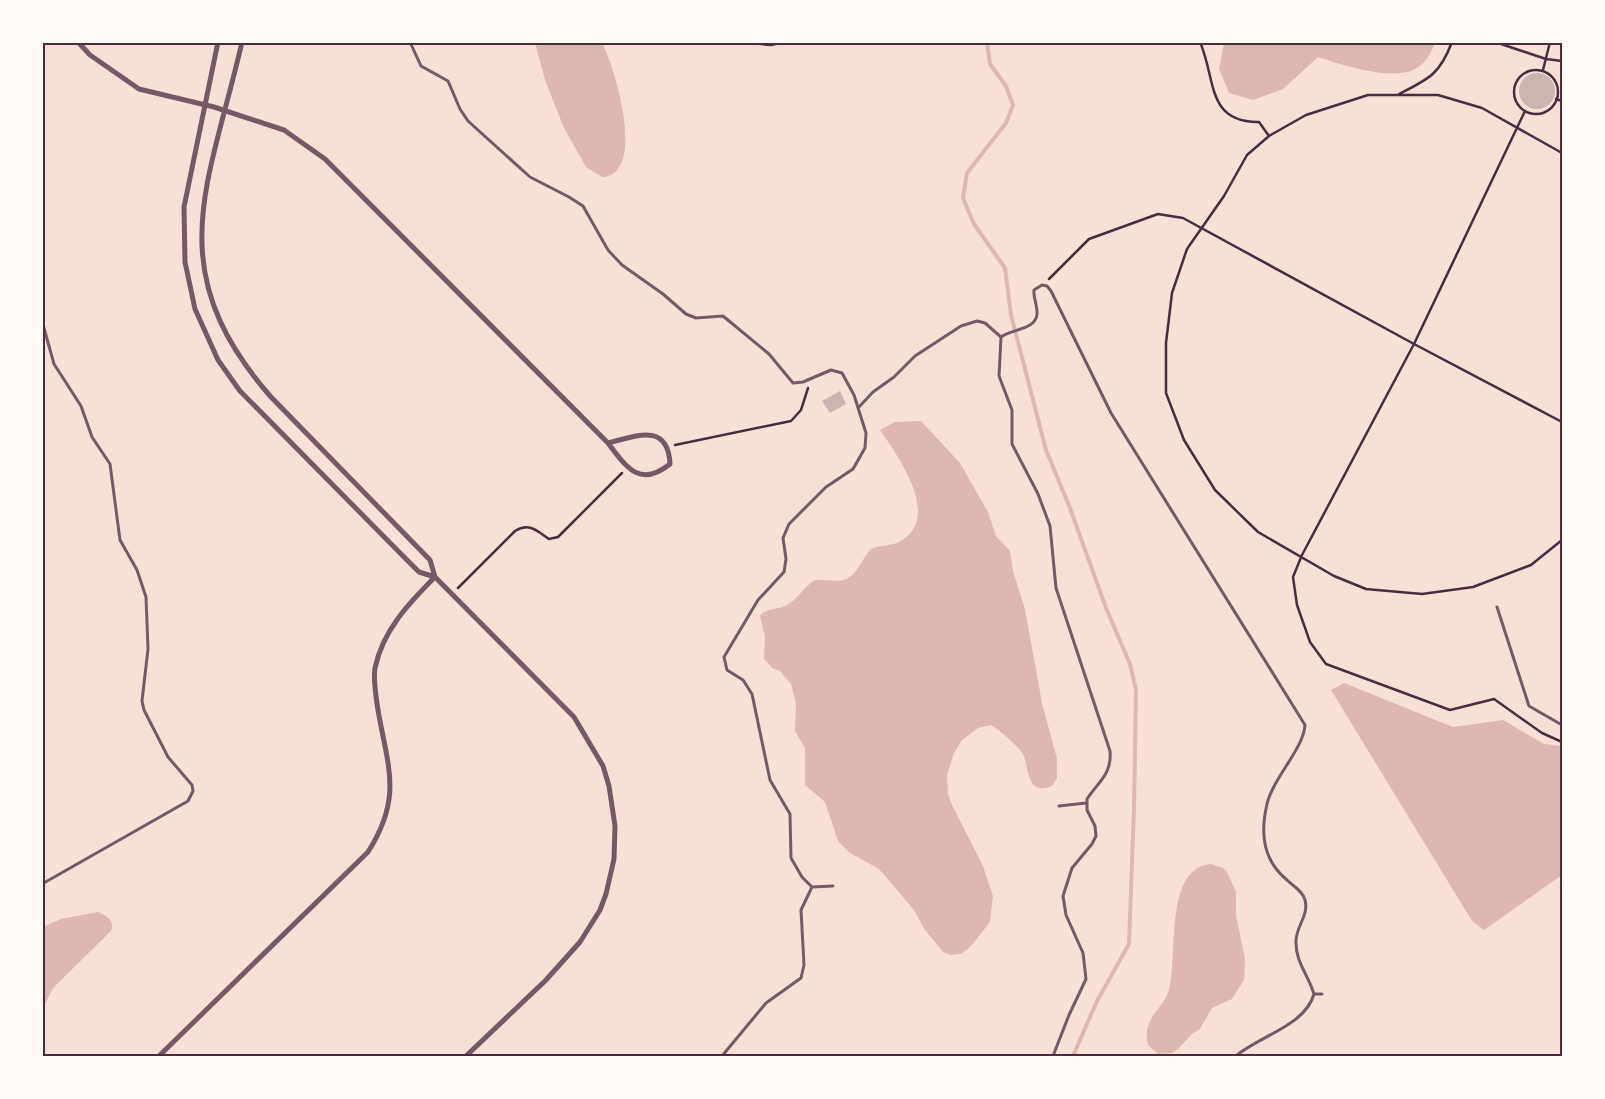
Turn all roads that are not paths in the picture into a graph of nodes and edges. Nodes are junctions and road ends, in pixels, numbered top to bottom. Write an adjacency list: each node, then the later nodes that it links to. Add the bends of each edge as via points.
1 (78, 42): 5 (street, via 90,55 139,89)
2 (218, 42): 5 (street)
3 (242, 42): 6 (street)
4 (410, 42): 9 (lane, via 421,66 448,81 468,121 530,177 583,206 608,250 622,265 686,314 696,318 723,316 769,354 793,383 831,370 842,373)
5 (204, 105): 6 (street); 11 (street, via 186,192 183,237 191,295 208,340 226,373 253,405 419,572)
6 (223, 110): 10 (street, via 284,130 325,159); 11 (street, via 204,195 200,236 207,285 221,324 258,382 430,560)
7 (42, 321): 16 (lane, via 54,364 82,406 92,437 110,464 120,540 137,570 146,597 148,649 142,701 144,710 165,751 193,790 188,801)
8 (1001, 337): 9 (lane, via 977,321 961,326 915,356); 14 (lane, via 999,376 1012,410 1012,444 1046,514 1052,536 1056,588 1110,750 1107,775 1090,793); 19 (lane, via 1035,321 1034,290 1042,285 1048,286 1111,413 1305,725 1302,738 1267,803 1264,835 1274,868 1304,896 1306,909 1297,933 1296,949 1300,966)
9 (859, 407): 18 (lane, via 866,440 858,463 848,474 826,487 789,524 783,538 784,572 758,600 724,657 727,670 743,680 752,694 770,780 790,814 791,858)
10 (608, 443): 10 (street, via 627,468 641,475 662,470 670,464 668,447 653,434)
11 (435, 577): 21 (street, via 394,623 375,669 377,700 391,767 391,788 378,837 368,852); 22 (street, via 562,704 585,732 603,766 609,786 615,842 606,894 580,942 561,965)
12 (1497, 607): 13 (lane, via 1529,706)
13 (1562, 725)
14 (1086, 803): 15 (lane); 24 (lane, via 1096,836 1072,868 1062,896 1064,909 1083,953 1086,979)
15 (1059, 806)
16 (42, 884)
17 (833, 886): 18 (lane)
18 (812, 887): 23 (lane, via 801,910 804,965 801,978 766,1003)
19 (1314, 994): 20 (lane); 25 (lane, via 1309,1006 1296,1018)
20 (1322, 994)
21 (159, 1056)
22 (466, 1056)
23 (722, 1056)
24 (1052, 1056)
25 (1236, 1056)

